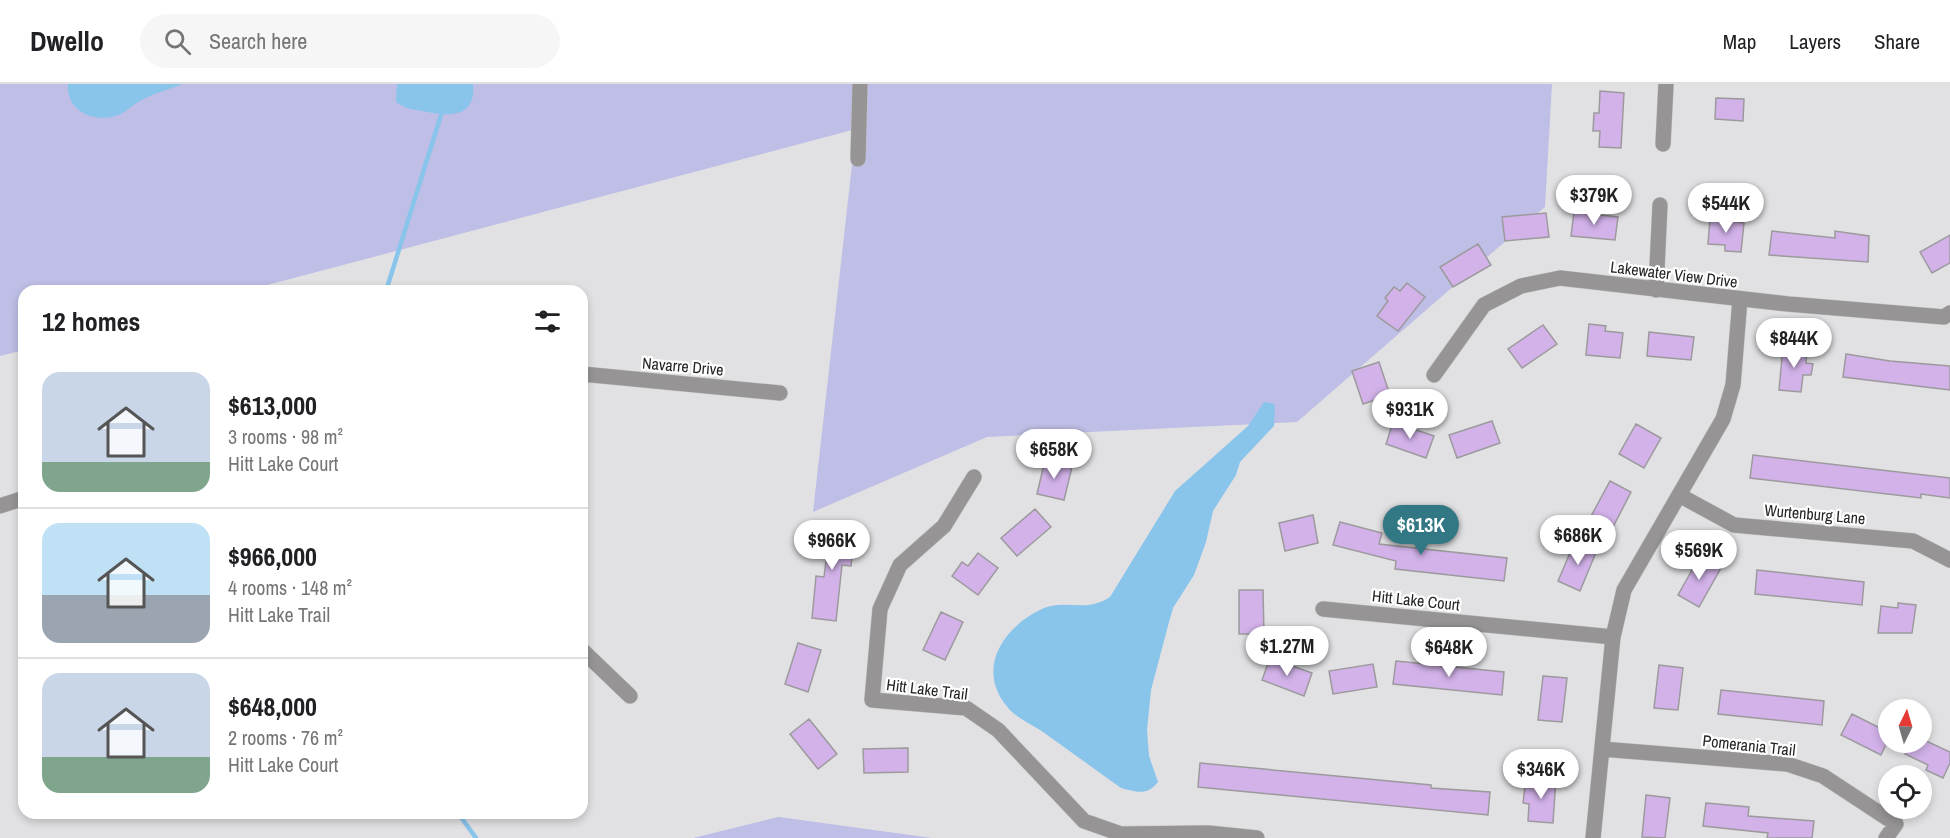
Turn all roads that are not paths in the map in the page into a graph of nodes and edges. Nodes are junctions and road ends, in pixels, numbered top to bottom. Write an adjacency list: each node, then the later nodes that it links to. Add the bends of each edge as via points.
1 (860, 84): 4 (street)
2 (1666, 84): 3 (street)
3 (1663, 144)
4 (858, 159)
5 (1660, 205): 6 (street)
6 (1656, 290): 7 (street, Lakewater View Drive); 10 (street, Lakewater View Drive, via 1560,278 1521,286 1484,305)
7 (1740, 299): 8 (street, Lakewater View Drive, via 1944,317); 13 (street, via 1733,385 1723,419)
8 (1950, 314)
9 (588, 375): 11 (street, Navarre Drive)
10 (1434, 375)
11 (780, 393)
12 (974, 477): 22 (street, Hitt Lake Trail, via 944,526 900,565 880,609 872,700 966,708 998,730 1084,821 1121,834 1208,833)
13 (1679, 495): 16 (street, Wurtenburg Lane, via 1734,525 1913,541); 18 (street, via 1624,590)
14 (18, 500): 15 (street)
15 (0, 506)
16 (1950, 560)
17 (1323, 609): 18 (street, Hitt Lake Court)
18 (1613, 637): 21 (street)
19 (588, 656): 20 (street)
20 (630, 696)
21 (1602, 749): 23 (street); 24 (street, Pomerania Trail, via 1786,764 1823,776 1896,824)
22 (1257, 838)
23 (1593, 838)
24 (1886, 838)

